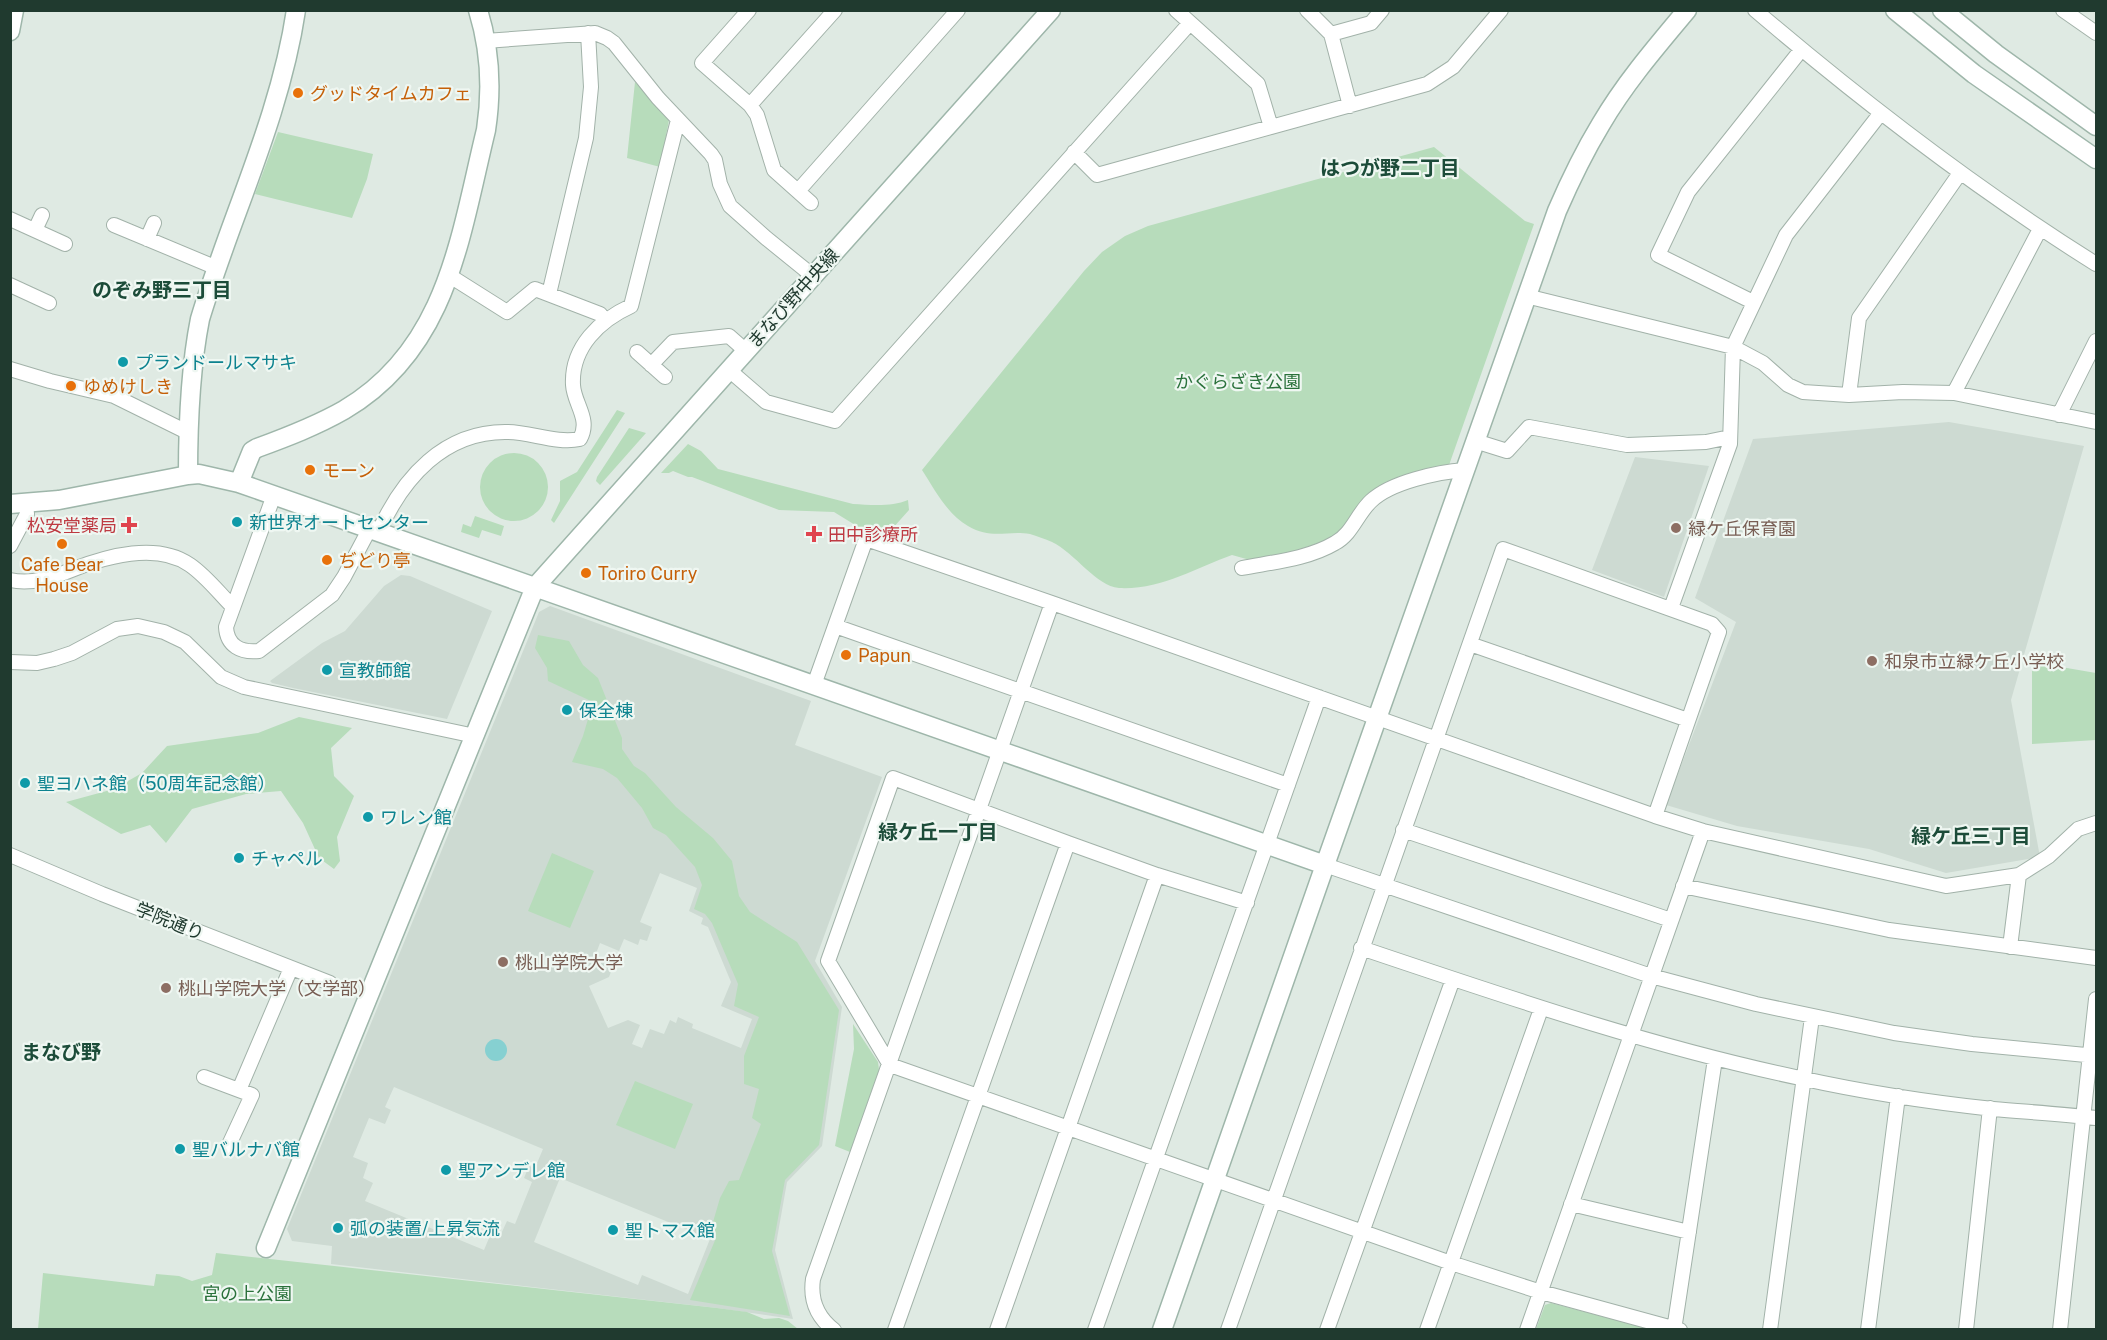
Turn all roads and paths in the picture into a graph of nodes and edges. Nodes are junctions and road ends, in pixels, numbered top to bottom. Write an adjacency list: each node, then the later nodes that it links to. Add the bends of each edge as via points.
1 (14, 10): 18 (street)
2 (296, 10): 44 (street, via 281,82)
3 (478, 10): 22 (street)
4 (748, 10): 24 (street, via 702,63)
5 (835, 10): 24 (street)
6 (958, 10): 33 (street)
7 (1051, 10): 46 (street, まなび野中央線)
8 (1176, 10): 17 (street)
9 (1307, 10): 21 (street)
10 (1382, 10): 21 (street, via 1371,23)
11 (1501, 10): 25 (street, via 1442,76)
12 (1687, 10): 49 (street, via 1644,61 1587,148 1557,211)
13 (1755, 10): 23 (street)
14 (1895, 10): 31 (street, via 1974,74)
15 (1942, 10): 28 (street)
16 (2063, 10): 20 (street)
17 (1190, 23): 29 (street, via 1258,84); 30 (street)
18 (10, 31)
19 (588, 33): 22 (street); 27 (street, via 601,34 614,43); 48 (street, via 591,87 586,138)
20 (2097, 33)
21 (1331, 34): 25 (street)
22 (485, 41): 45 (street, via 489,110)
23 (1801, 50): 26 (street); 50 (street, via 1688,192 1658,255)
24 (750, 105): 33 (street, via 757,115 774,170)
25 (1350, 106): 29 (street)
26 (1880, 114): 32 (street); 50 (street, via 1786,235)
27 (678, 120): 46 (street, via 716,160 720,184 730,206); 52 (street, via 631,306)
28 (2097, 126)
29 (1271, 128): 30 (street, via 1097,175)
30 (1074, 152): 59 (street, via 835,421 766,402)
31 (2097, 159)
32 (1960, 172): 39 (street); 62 (street, via 1859,318)
33 (798, 191): 34 (street)
34 (811, 203)
35 (42, 215): 40 (street)
36 (10, 219): 40 (street)
37 (154, 223): 41 (street)
38 (114, 225): 41 (street)
39 (2040, 229): 43 (street); 61 (street)
40 (35, 230): 42 (street)
41 (147, 239): 44 (street)
42 (65, 244)
43 (2097, 264)
44 (217, 268): 65 (street, via 195,342)
45 (450, 276): 48 (street, via 507,312 535,289); 70 (street, via 423,332 395,369 346,409 252,451)
46 (813, 276): 55 (street, まなび野中央線)
47 (10, 285): 51 (street)
48 (549, 294): 52 (street, via 600,314)
49 (1526, 296): 54 (street); 67 (street)
50 (1752, 302): 54 (street)
51 (49, 303)
52 (604, 320): 73 (street, via 583,346 574,373 573,385 584,416 580,439 558,440 508,432 460,441 433,456 405,485)
53 (2097, 341): 63 (street)
54 (1733, 347): 62 (street, via 1803,392); 66 (street)
55 (746, 351): 57 (street, via 729,336 673,342); 59 (street, まなび野中央線)
56 (637, 352): 57 (street)
57 (651, 365): 60 (street)
58 (10, 369): 65 (street, via 114,396)
59 (729, 370): 77 (street, まなび野中央線)
60 (665, 377)
61 (1954, 393): 62 (street); 63 (street)
62 (1849, 395)
63 (2059, 415): 64 (street)
64 (2097, 422)
65 (189, 434): 69 (street)
66 (1730, 437): 67 (street, via 1627,446 1529,427 1506,452); 80 (street)
67 (1475, 441): 68 (street)
68 (1465, 470): 75 (street, via 1391,487 1370,502 1346,535 1325,548 1301,557); 87 (street)
69 (188, 475): 70 (street); 72 (street, via 70,498)
70 (239, 483): 71 (street)
71 (274, 495): 73 (street); 79 (street)
72 (18, 503): 74 (street, via 27,514)
73 (374, 530): 77 (street); 79 (street, via 332,596 259,651 234,647 226,636)
74 (10, 546)
75 (1242, 568)
76 (10, 580): 79 (street, via 43,580 104,558 167,555 189,565)
77 (536, 587): 84 (street); 89 (street, まなび野中央線)
78 (1053, 603): 81 (street, via 866,539); 85 (street); 86 (street)
79 (233, 607)
80 (1671, 608): 82 (street, via 1503,549); 88 (street, via 1712,624 1719,632)
81 (835, 626): 84 (street); 85 (street)
82 (1470, 644): 88 (street); 90 (street)
83 (10, 662): 89 (street, via 54,659 117,629 138,626 175,636 221,677 244,687)
84 (814, 685): 91 (street)
85 (1023, 691): 91 (street); 92 (street)
86 (1319, 697): 87 (street); 92 (street)
87 (1377, 718): 90 (street); 101 (street)
88 (1688, 720): 94 (street)
89 (475, 736): 137 (street, まなび野中央線)
90 (1437, 739): 94 (street); 96 (street)
91 (1001, 750): 93 (street); 99 (street)
92 (1288, 786): 99 (street)
93 (980, 810): 98 (street); 121 (street); 121 (street, via 892,778 831,950 828,961)
94 (1655, 816): 97 (street)
95 (2097, 823): 103 (street, via 2078,830 2049,856)
96 (1403, 830): 104 (street); 107 (street)
97 (1703, 831): 103 (street, via 1946,886); 105 (street)
98 (1068, 843): 102 (street); 125 (street)
99 (1267, 845): 101 (street); 106 (street)
100 (10, 855): 111 (street, 学院通り)
101 (1325, 865): 104 (street); 132 (street)
102 (1157, 875): 106 (street); 129 (street)
103 (2019, 875): 108 (street)
104 (1383, 886): 109 (street); 112 (street)
105 (1683, 886): 107 (street); 108 (street, via 1888,930)
106 (1247, 903): 131 (street)
107 (1671, 920): 112 (street)
108 (2010, 947): 110 (street)
109 (1361, 948): 113 (street); 133 (street)
110 (2097, 958)
111 (291, 968): 114 (street, 学院通り); 124 (street)
112 (1651, 976): 117 (street); 118 (street)
113 (1453, 979): 116 (street); 135 (street)
114 (330, 983)
115 (2097, 999): 119 (street)
116 (1541, 1009): 118 (street); 138 (street)
117 (1812, 1017): 119 (street, via 1894,1033); 123 (street)
118 (1629, 1036): 120 (street); 134 (street)
119 (2094, 1056): 128 (street)
120 (1715, 1059): 123 (street); 136 (street)
121 (890, 1065): 125 (street); 140 (street, via 813,1279 815,1306)
122 (204, 1077): 124 (street)
123 (1803, 1079): 126 (street); 150 (street)
124 (239, 1090): 130 (street, via 252,1095)
125 (978, 1096): 129 (street); 141 (street)
126 (1898, 1096): 127 (street); 151 (street)
127 (1990, 1108): 128 (street); 152 (street)
128 (2091, 1118): 153 (street)
129 (1068, 1128): 131 (street); 142 (street)
130 (228, 1147)
131 (1155, 1159): 132 (street); 143 (street)
132 (1215, 1180): 133 (street); 144 (street)
133 (1273, 1200): 135 (street); 145 (street)
134 (1571, 1204): 136 (street); 139 (street)
135 (1361, 1231): 138 (street); 146 (street)
136 (1689, 1232): 149 (street)
137 (266, 1248)
138 (1451, 1263): 139 (street); 147 (street)
139 (1541, 1292): 148 (street); 149 (street)
140 (834, 1329)
141 (896, 1329)
142 (997, 1329)
143 (1095, 1329)
144 (1162, 1329)
145 (1228, 1329)
146 (1327, 1329)
147 (1427, 1329)
148 (1527, 1329)
149 (1676, 1329)
150 (1770, 1329)
151 (1868, 1329)
152 (1966, 1329)
153 (2060, 1329)

